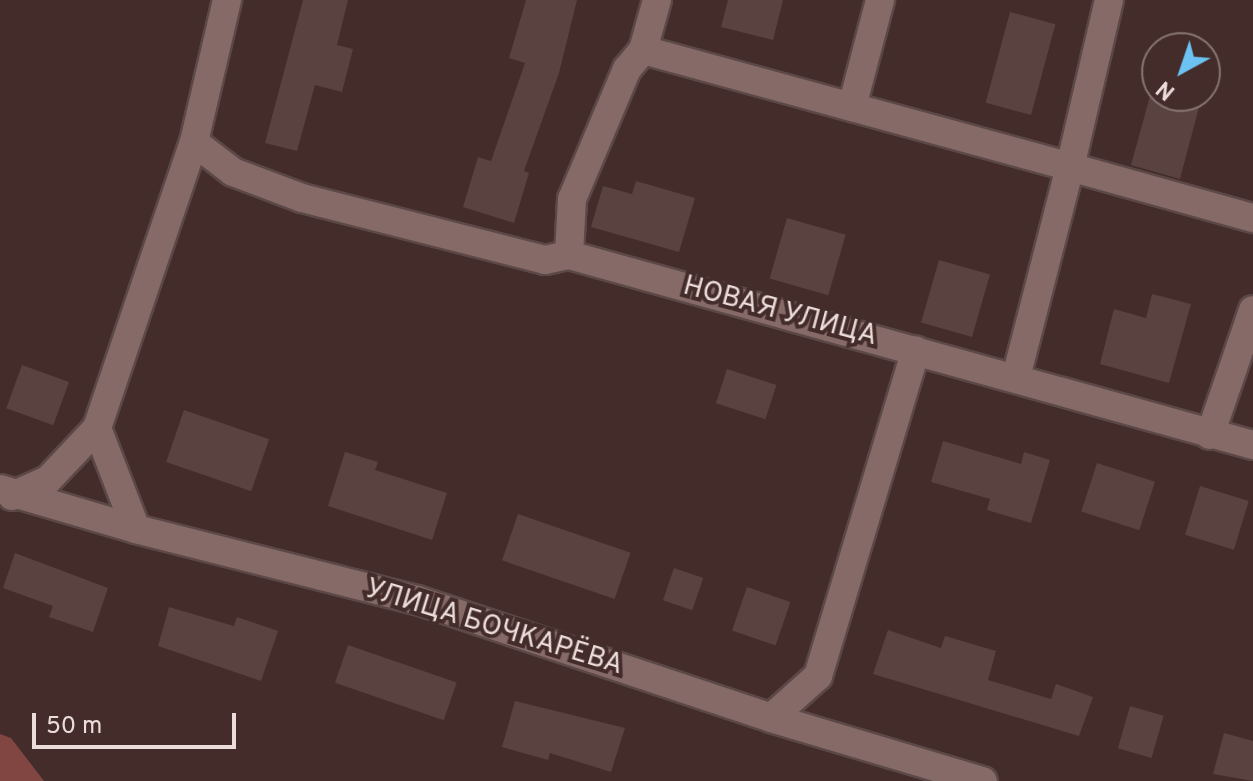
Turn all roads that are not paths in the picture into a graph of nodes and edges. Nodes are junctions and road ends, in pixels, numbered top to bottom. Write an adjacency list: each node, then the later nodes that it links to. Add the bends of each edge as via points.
1 (227, 0): 7 (street)
2 (657, 0): 5 (street)
3 (880, 0): 6 (street)
4 (1109, 0): 8 (street)
5 (643, 50): 6 (street); 10 (street, via 627,69 572,199)
6 (852, 107): 8 (street)
7 (194, 142): 10 (street, НОВАЯ УЛИЦА, via 233,172 302,198 545,260); 14 (street)
8 (1070, 167): 9 (street); 13 (street)
9 (1253, 218)
10 (569, 255): 12 (street, НОВАЯ УЛИЦА)
11 (1253, 310): 15 (street)
12 (916, 350): 13 (street, НОВАЯ УЛИЦА); 19 (street, via 818,676)
13 (1016, 378): 15 (street, НОВАЯ УЛИЦА)
14 (97, 428): 17 (street, via 48,480); 18 (street)
15 (1210, 435): 16 (street, НОВАЯ УЛИЦА)
16 (1253, 445)
17 (5, 497): 18 (street, УЛИЦА БОЧКАРЁВА)
18 (136, 529): 19 (street, УЛИЦА БОЧКАРЁВА, via 417,600)
19 (771, 718): 20 (street, УЛИЦА БОЧКАРЁВА)
20 (983, 781)

